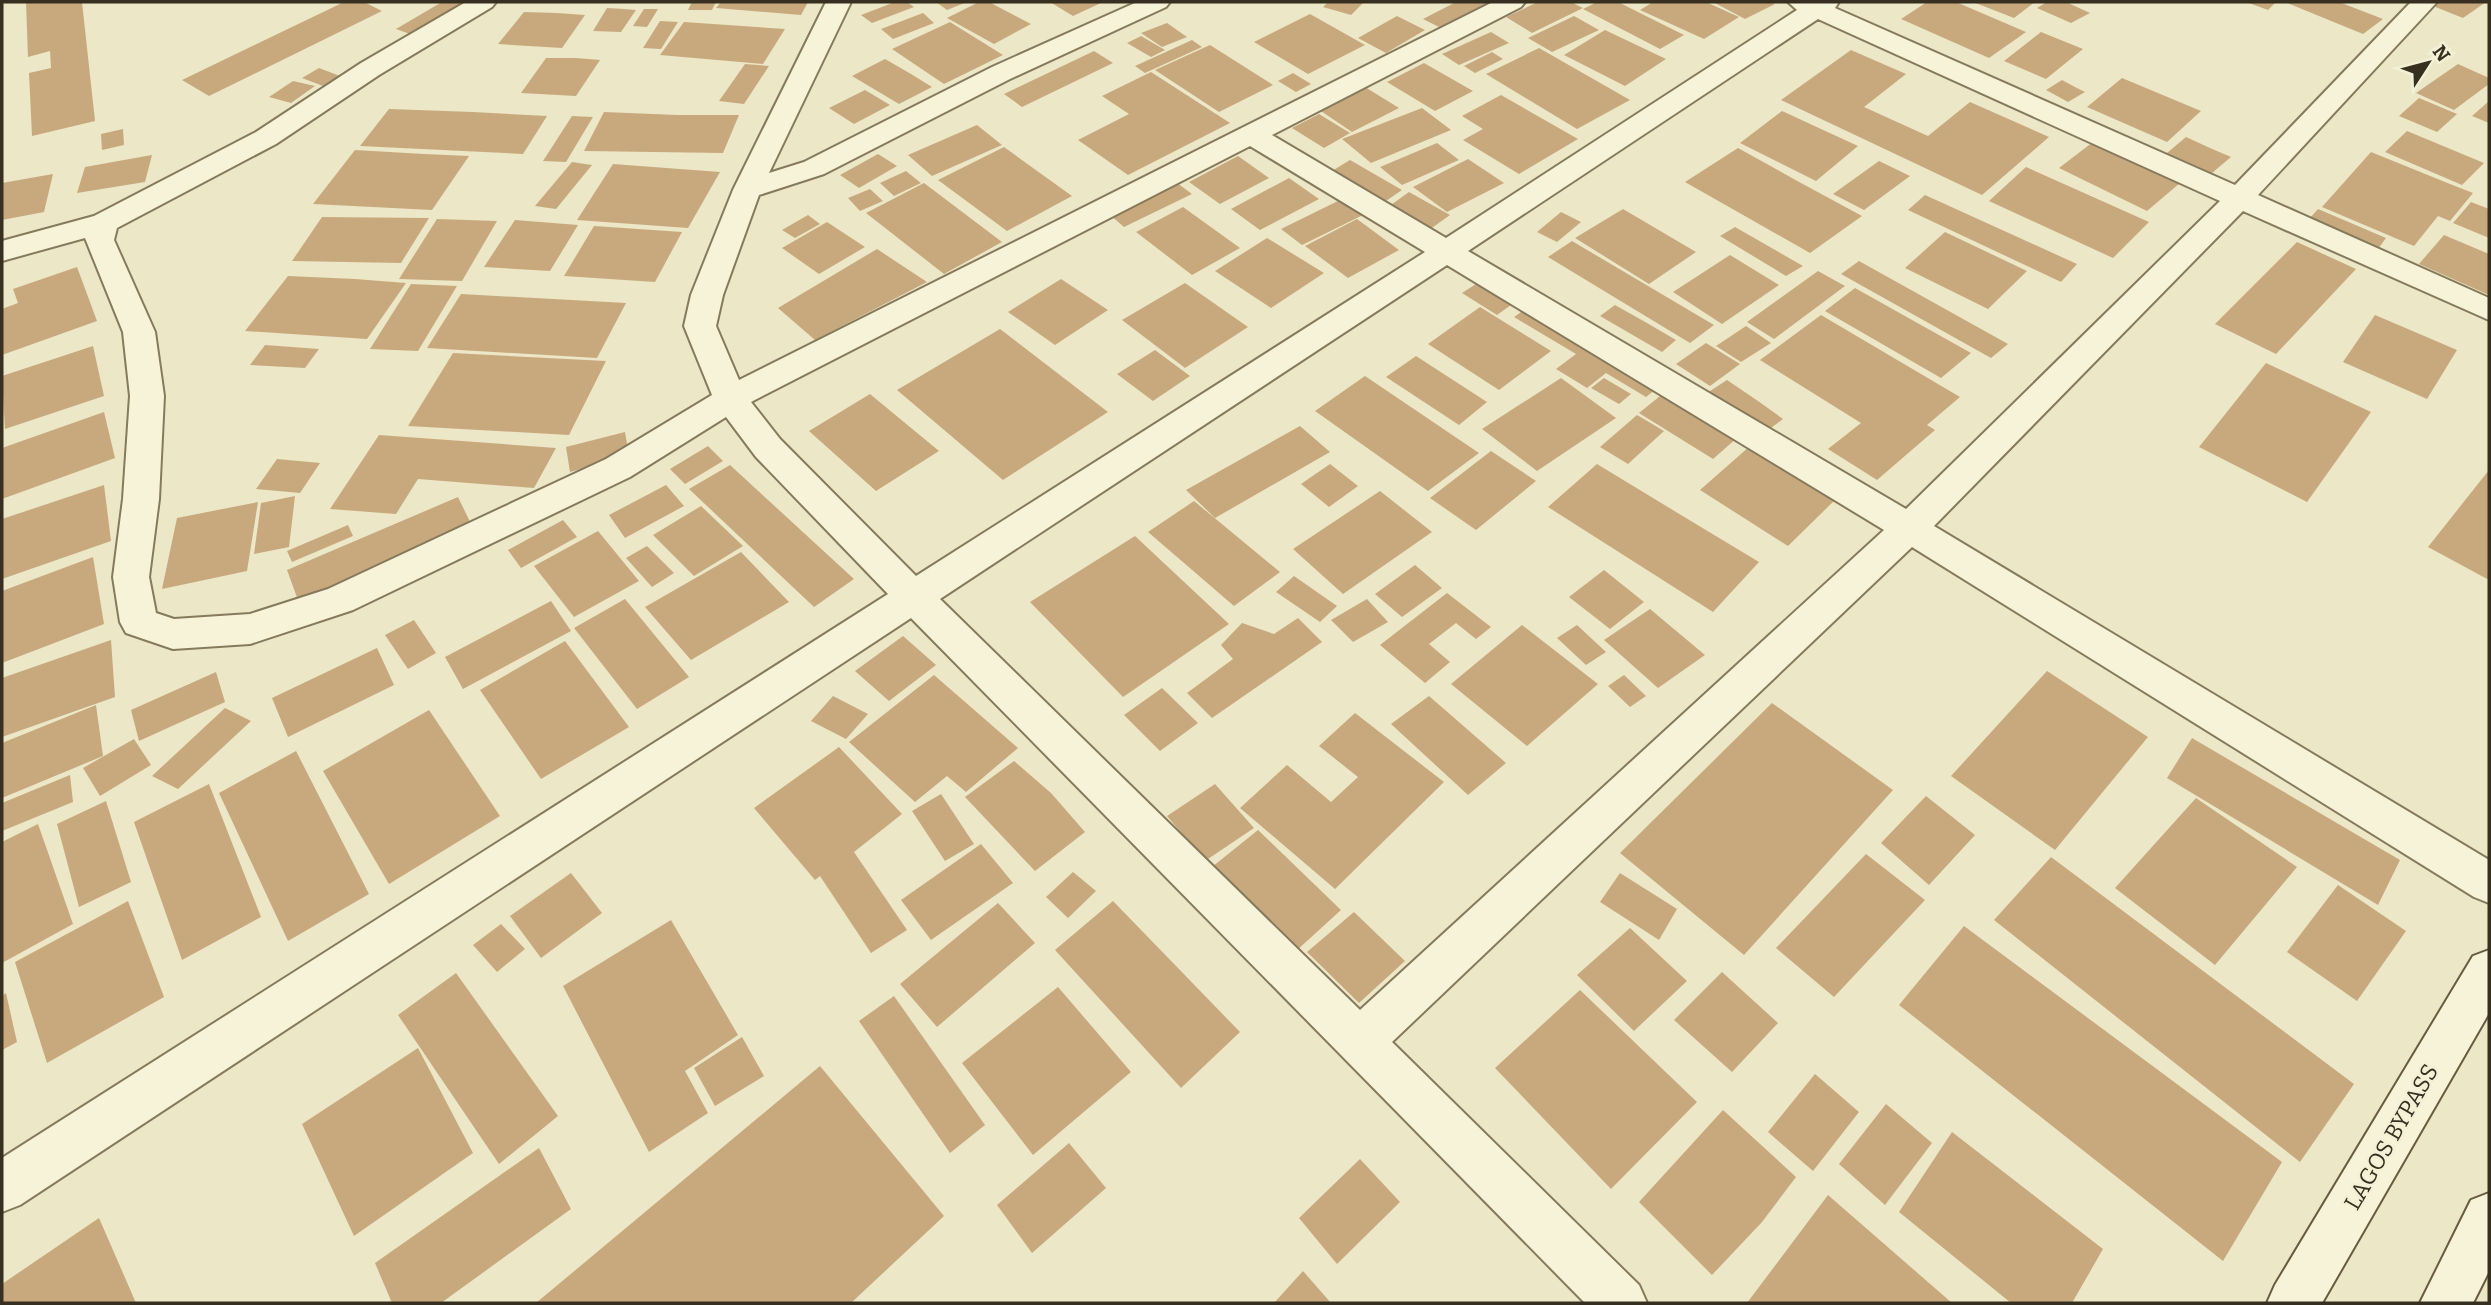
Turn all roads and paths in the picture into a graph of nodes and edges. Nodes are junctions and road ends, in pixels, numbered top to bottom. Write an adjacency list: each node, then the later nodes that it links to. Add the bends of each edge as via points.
1 (483, 2): 10 (street, via 266,138)
2 (838, 2): 8 (street)
3 (1157, 2): 8 (street, via 1001,73 814,168)
4 (1512, 2): 7 (street)
5 (2425, 2): 9 (street)
6 (1814, 4): 9 (street); 12 (street)
7 (1250, 134): 12 (street); 14 (street)
8 (747, 190): 14 (street, via 707,295 700,326)
9 (2239, 198): 13 (street); 15 (street)
10 (104, 223): 11 (street); 14 (street, via 99,240 139,332 148,396 131,577 139,622 173,634 250,629 340,600 618,468)
11 (2, 251)
12 (1446, 253): 15 (street); 16 (street)
13 (2489, 310)
14 (730, 399): 16 (street, via 813,496)
15 (1909, 527): 17 (street); 19 (street)
16 (916, 596): 19 (street); 20 (street)
17 (2489, 883)
18 (2489, 971): 23 (street, LAGOS BYPASS)
19 (1358, 1043): 22 (street)
20 (2, 1187)
21 (2489, 1218): 24 (street)
22 (1621, 1303)
23 (2293, 1303)
24 (2446, 1303)

